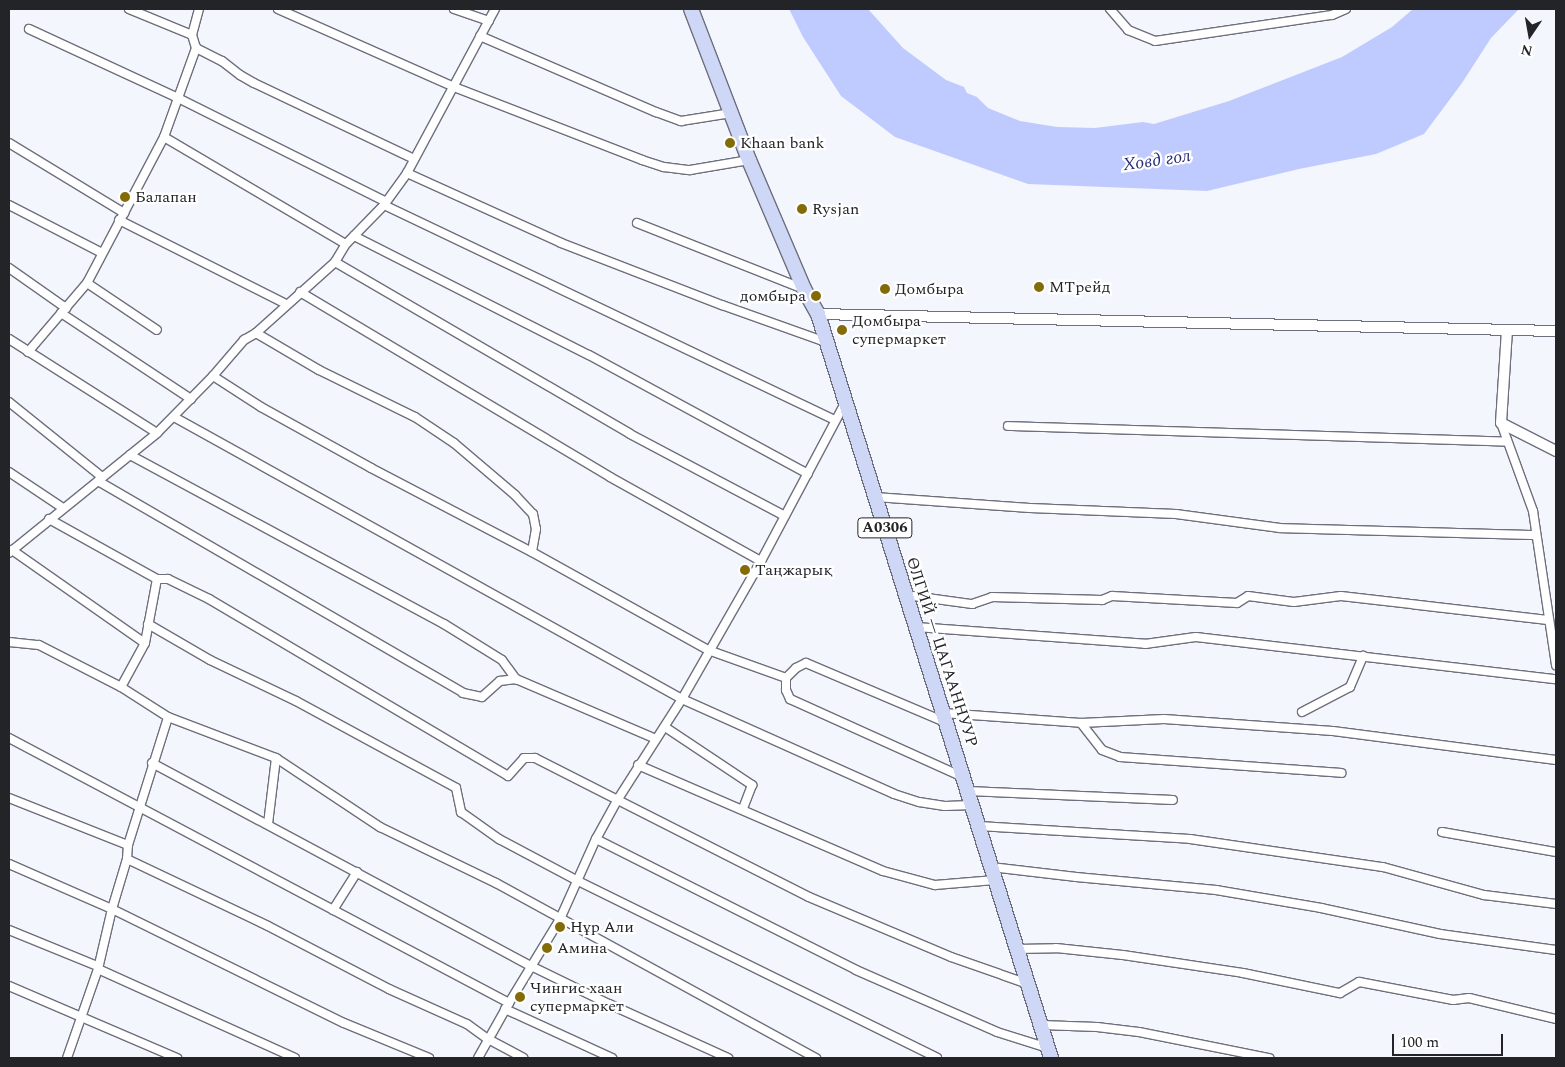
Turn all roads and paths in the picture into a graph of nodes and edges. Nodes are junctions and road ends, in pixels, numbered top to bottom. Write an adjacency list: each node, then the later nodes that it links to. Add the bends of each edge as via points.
1 (129, 9): 11 (street)
2 (199, 9): 11 (street)
3 (278, 9): 14 (street)
4 (454, 9): 9 (street)
5 (495, 9): 9 (street)
6 (691, 9): 16 (highway, ӨЛГИЙ — ЦАГААННУУР / A0306)
7 (1110, 9): 8 (street, via 1128,30 1155,40 1332,16)
8 (1346, 9)
9 (489, 21): 12 (street)
10 (29, 29): 15 (street)
11 (192, 35): 13 (street)
12 (480, 36): 14 (street); 16 (street, via 681,121)
13 (196, 48): 15 (street); 19 (street, via 222,61 240,75)
14 (454, 87): 19 (street); 20 (street, via 664,167 690,170)
15 (178, 98): 17 (street); 22 (street)
16 (731, 113): 20 (highway, ӨЛГИЙ — ЦАГААННУУР / A0306)
17 (164, 137): 24 (street); 27 (street)
18 (9, 143): 24 (street)
19 (414, 159): 21 (street)
20 (749, 160): 32 (highway, ӨЛГИЙ — ЦАГААННУУР / A0306)
21 (407, 173): 22 (street); 41 (street, via 561,243)
22 (384, 203): 26 (street); 49 (street)
23 (9, 205): 28 (street)
24 (121, 216): 28 (street); 34 (street)
25 (637, 224): 32 (street)
26 (354, 236): 27 (street); 57 (street, via 589,355)
27 (346, 244): 29 (street)
28 (102, 254): 31 (street)
29 (335, 262): 33 (street); 61 (street, via 630,434)
30 (9, 268): 35 (street)
31 (87, 283): 35 (street); 37 (street)
32 (804, 289): 36 (highway, ӨЛГИЙ — ЦАГААННУУР / A0306)
33 (300, 292): 34 (street); 66 (street, via 601,472)
34 (286, 304): 40 (street)
35 (64, 311): 43 (street); 45 (street)
36 (818, 314): 38 (street); 41 (highway, ӨЛГИЙ — ЦАГААННУУР / A0306)
37 (157, 330)
38 (1507, 330): 39 (street); 50 (street)
39 (1556, 331)
40 (256, 334): 44 (street, via 244,340); 65 (street, via 319,370 415,417 454,443 533,514 536,529)
41 (826, 342): 47 (highway, ӨЛГИЙ — ЦАГААННУУР / A0306)
42 (10, 343): 43 (street)
43 (28, 352): 52 (street)
44 (213, 376): 45 (street); 65 (street, via 261,408)
45 (191, 399): 48 (street)
46 (9, 402): 58 (street)
47 (845, 402): 49 (street); 59 (highway, ӨЛГИЙ — ЦАГААННУУР / A0306)
48 (174, 417): 52 (street); 81 (street)
49 (835, 420): 57 (street)
50 (1501, 423): 53 (street); 54 (street)
51 (1008, 426): 53 (street)
52 (158, 432): 55 (street)
53 (1508, 442): 63 (street, via 1533,511)
54 (1556, 451)
55 (130, 455): 58 (street); 78 (street, via 444,624 502,660)
56 (9, 472): 60 (street)
57 (808, 474): 61 (street)
58 (100, 479): 60 (street); 78 (street, via 463,693 482,697 500,681)
59 (875, 497): 63 (street, via 1176,514 1280,528); 68 (highway, ӨЛГИЙ — ЦАГААННУУР / A0306)
60 (63, 508): 62 (street)
61 (786, 516): 66 (street)
62 (50, 519): 64 (street); 67 (street)
63 (1536, 535): 69 (street)
64 (10, 551): 73 (street)
65 (532, 552): 74 (street)
66 (760, 562): 74 (street)
67 (157, 579): 70 (street); 97 (street, via 168,579 209,599 508,776 524,758 535,758)
68 (906, 594): 69 (street, via 972,604 992,597 1102,600 1112,596 1236,603 1248,596 1294,602 1341,596); 71 (highway, ӨЛГИЙ — ЦАГААННУУР / A0306)
69 (1548, 620): 76 (street)
70 (148, 624): 73 (street); 112 (street, via 210,660 296,701 456,788 461,812 499,839)
71 (916, 627): 75 (street, via 1145,644 1196,637); 84 (highway, ӨЛГИЙ — ЦАГААННУУР / A0306)
72 (9, 642): 80 (street, via 39,645)
73 (145, 643): 80 (street)
74 (708, 650): 77 (street); 81 (street)
75 (1363, 656): 79 (street); 82 (street, via 1350,687)
76 (1556, 665)
77 (786, 678): 84 (street, via 806,663); 94 (street, via 790,698)
78 (516, 679): 88 (street)
79 (1556, 679)
80 (121, 687): 83 (street)
81 (682, 699): 86 (street); 99 (street, via 894,794 945,806)
82 (1302, 712)
83 (168, 717): 89 (street); 91 (street)
84 (945, 717): 85 (street); 94 (highway, ӨЛГИЙ — ЦАГААННУУР / A0306)
85 (1081, 723): 90 (street, via 1164,719 1333,731); 93 (street, via 1102,750 1120,757)
86 (665, 726): 88 (street); 101 (street, via 752,785)
87 (9, 738): 100 (street)
88 (656, 739): 92 (street)
89 (276, 758): 102 (street); 116 (street, via 380,827 496,883)
90 (1556, 760)
91 (152, 763): 100 (street); 102 (street)
92 (638, 765): 97 (street); 101 (street)
93 (1341, 773)
94 (963, 777): 95 (highway, ӨЛГИЙ — ЦАГААННУУР / A0306)
95 (968, 791): 98 (street); 99 (highway, ӨЛГИЙ — ЦАГААННУУР / A0306)
96 (9, 798): 106 (street)
97 (618, 799): 105 (street); 122 (street, via 809,897 951,957)
98 (1174, 800)
99 (972, 804): 103 (highway, ӨЛГИЙ — ЦАГААННУУР / A0306)
100 (140, 808): 106 (street); 115 (street)
101 (743, 808): 111 (street, via 882,871 936,885)
102 (268, 824): 110 (street)
103 (979, 826): 111 (highway, ӨЛГИЙ — ЦАГААННУУР / A0306); 113 (street, via 1190,839 1383,867 1484,895)
104 (1442, 832): 107 (street)
105 (596, 839): 112 (street); 129 (street, via 856,970)
106 (128, 846): 108 (street)
107 (1556, 852)
108 (127, 859): 114 (street); 128 (street, via 268,926 389,989 467,1024)
109 (9, 864): 114 (street)
110 (357, 872): 115 (street); 121 (street)
111 (993, 873): 118 (highway, ӨЛГИЙ — ЦАГААННУУР / A0306); 119 (street, via 1216,890 1321,908 1440,934)
112 (578, 881): 116 (street); 139 (street)
113 (1556, 904)
114 (112, 909): 120 (street); 133 (street, via 344,1023)
115 (333, 910): 124 (street)
116 (560, 919): 121 (street); 138 (street)
117 (9, 930): 120 (street)
118 (1017, 949): 122 (highway, ӨЛГИЙ — ЦАГААННУУР / A0306); 126 (street, via 1056,948 1122,955 1243,973 1340,993 1360,982 1453,1000 1469,998)
119 (1556, 950)
120 (98, 967): 125 (street); 132 (street)
121 (533, 967): 124 (street); 137 (street)
122 (1028, 984): 127 (highway, ӨЛГИЙ — ЦАГААННУУР / A0306)
123 (9, 986): 125 (street)
124 (507, 1006): 128 (street); 136 (street)
125 (81, 1018): 130 (street); 131 (street)
126 (1556, 1019)
127 (1041, 1025): 129 (highway, ӨЛГИЙ — ЦАГААННУУР / A0306); 140 (street, via 1139,1032)
128 (488, 1039): 134 (street); 135 (street)
129 (1050, 1053)
130 (67, 1058)
131 (177, 1058)
132 (295, 1058)
133 (429, 1058)
134 (478, 1058)
135 (523, 1058)
136 (612, 1058)
137 (728, 1058)
138 (816, 1058)
139 (937, 1058)
140 (1269, 1058)

